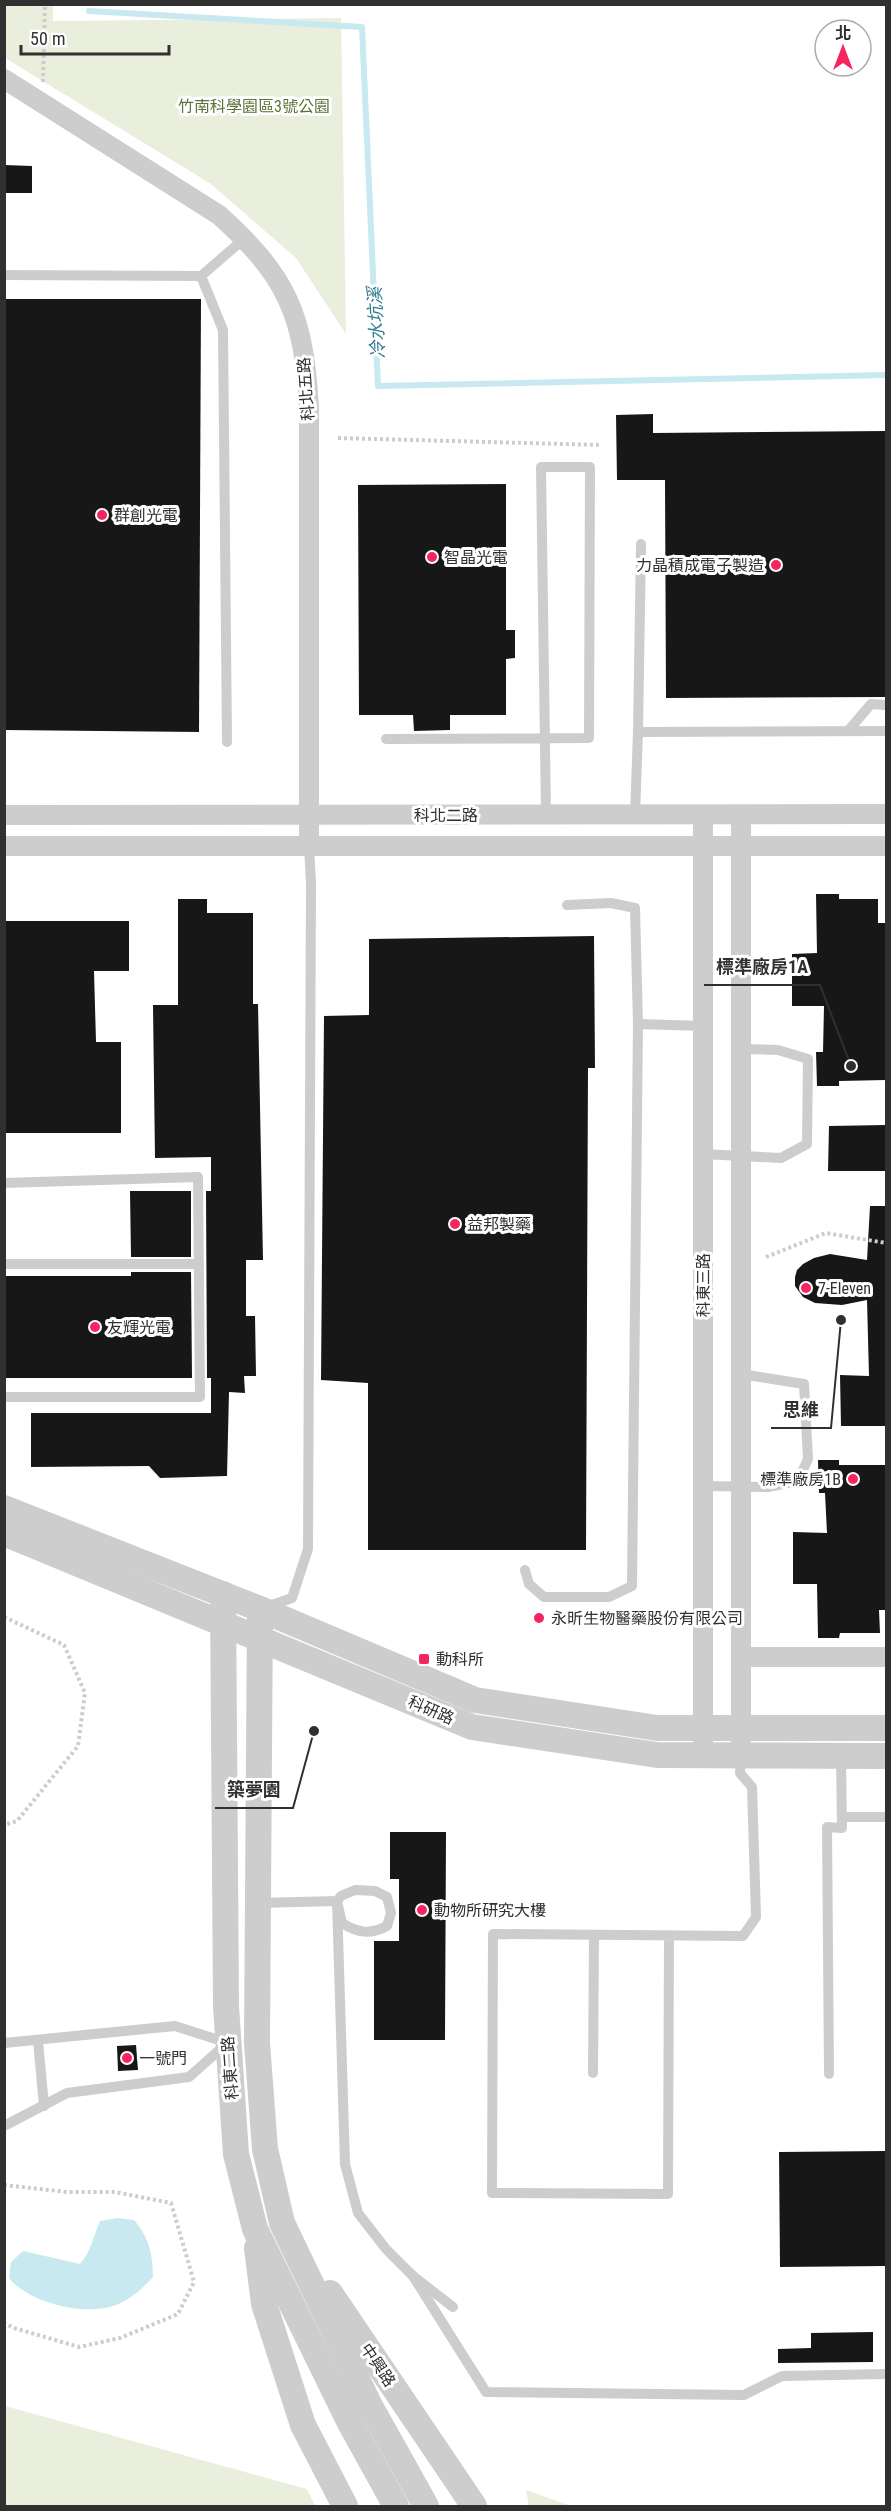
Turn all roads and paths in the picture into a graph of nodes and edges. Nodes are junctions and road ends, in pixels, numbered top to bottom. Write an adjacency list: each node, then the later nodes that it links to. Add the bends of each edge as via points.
1 (45, 4): 3 (path)
2 (4, 79): 4 (street, 科北五路, via 219,215)
3 (43, 84)
4 (245, 238): 6 (lane); 19 (street, 科北五路, via 282,287 300,328 306,364)
5 (4, 275): 6 (lane)
6 (201, 276): 16 (lane, via 224,330)
7 (338, 438): 8 (path)
8 (601, 445)
9 (641, 544): 13 (lane)
10 (886, 705): 11 (lane, via 871,704)
11 (848, 731): 12 (lane); 13 (lane)
12 (886, 731)
13 (638, 732): 21 (lane)
14 (386, 738): 15 (lane)
15 (545, 738): 15 (lane, via 589,738 590,467 541,467); 20 (lane)
16 (227, 742)
17 (886, 814): 23 (street, 科北二路)
18 (4, 815): 19 (street, 科北二路)
19 (309, 815): 20 (street, 科北二路); 25 (street, 科北五路)
20 (546, 815): 21 (street, 科北二路)
21 (635, 815): 22 (street, 科北二路)
22 (703, 815): 23 (street, 科北二路); 26 (street, 科東三路)
23 (741, 815): 27 (street)
24 (4, 846): 25 (street, 科北二路)
25 (309, 846): 26 (street, 科北二路); 48 (lane, via 308,1549 292,1598)
26 (703, 846): 27 (street, 科北二路); 31 (street, 科東三路)
27 (741, 846): 28 (street, 科北二路); 32 (street)
28 (886, 846)
29 (567, 905): 30 (lane, via 611,903 635,908)
30 (638, 1024): 31 (lane); 46 (lane, via 632,1586 609,1597 544,1597 529,1584)
31 (703, 1026): 33 (street, 科東三路)
32 (741, 1049): 34 (street); 34 (lane, via 778,1050 808,1059 808,1070 807,1144 781,1158)
33 (703, 1154): 34 (lane); 42 (street, 科東三路)
34 (741, 1155): 40 (street)
35 (4, 1183): 39 (lane, via 198,1177)
36 (886, 1243): 37 (path, via 826,1233)
37 (766, 1257)
38 (4, 1264): 39 (lane)
39 (199, 1264): 41 (lane, via 200,1397)
40 (741, 1374): 43 (street); 43 (lane, via 804,1384 808,1459 798,1481)
41 (4, 1397)
42 (703, 1486): 43 (lane); 54 (street, 科東三路)
43 (741, 1488): 52 (street)
44 (4, 1508): 47 (street, 科研路)
45 (4, 1533): 50 (street, 科研路)
46 (525, 1570)
47 (223, 1594): 48 (street, 科研路); 50 (street, 科東二路)
48 (260, 1609): 51 (street, 科東二路); 54 (street, 科研路, via 475,1700 657,1728)
49 (4, 1617): 63 (path, via 64,1645 85,1693 78,1746 17,1821)
50 (223, 1623): 51 (street, 科研路); 65 (street, 科東二路)
51 (260, 1639): 57 (street, 科研路, via 472,1727 657,1755); 66 (street, 科東二路)
52 (741, 1657): 53 (street); 55 (street)
53 (886, 1658)
54 (703, 1728): 55 (street, 科研路); 57 (street, 科東三路)
55 (741, 1728): 56 (street, 科研路); 58 (street)
56 (886, 1728)
57 (703, 1755): 58 (street, 科研路)
58 (741, 1755): 59 (street, 科研路); 68 (lane, via 740,1773 752,1787 756,1917 743,1936)
59 (841, 1756): 60 (street, 科研路); 61 (lane)
60 (886, 1756)
61 (842, 1817): 62 (lane); 74 (lane, via 842,1828 827,1827)
62 (886, 1817)
63 (4, 1825)
64 (336, 1901): 64 (lane, via 355,1890 375,1891 387,1897 391,1912 387,1926 375,1932 356,1932 342,1923); 66 (lane); 80 (lane, via 345,2164 358,2213)
65 (224, 1903): 66 (street); 71 (street, 科東二路)
66 (258, 1903): 72 (street, 科東二路)
67 (594, 1935): 68 (lane); 68 (lane, via 493,1934 492,2193 668,2194); 73 (lane)
68 (669, 1936)
69 (38, 2041): 70 (lane); 71 (lane, via 175,2026); 75 (lane)
70 (4, 2043)
71 (228, 2043): 72 (street); 75 (lane, via 189,2077 67,2093); 79 (street, 科東二路, via 236,2154)
72 (257, 2043): 78 (street, 科東二路, via 265,2149)
73 (593, 2073)
74 (829, 2074)
75 (44, 2106): 76 (lane)
76 (4, 2126)
77 (4, 2185): 82 (path, via 67,2192 116,2192 171,2203 194,2282 178,2314 120,2338 80,2347)
78 (282, 2223): 86 (street, 科東二路, via 369,2404); 87 (street, 中興路)
79 (255, 2229): 84 (street, via 264,2304 303,2425); 85 (street, 科東二路, via 350,2423)
80 (413, 2276): 81 (lane); 83 (lane, via 486,2391 744,2396 782,2376)
81 (453, 2307)
82 (4, 2323)
83 (886, 2374)
84 (345, 2506)
85 (396, 2506)
86 (426, 2506)
87 (474, 2506)

